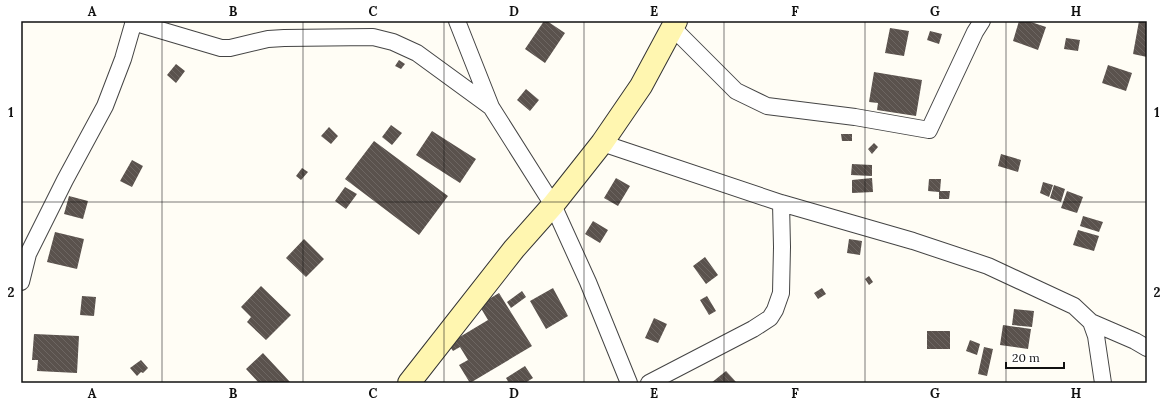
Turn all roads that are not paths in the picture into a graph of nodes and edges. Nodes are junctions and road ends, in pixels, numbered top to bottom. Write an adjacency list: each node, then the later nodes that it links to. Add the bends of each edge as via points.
1 (458, 21): 5 (street)
2 (982, 21): 4 (street, via 929,130 855,117 767,106 736,91)
3 (133, 22): 5 (street, via 221,48 268,39 373,37 393,42 417,53); 9 (street, via 123,59 105,106 28,254)
4 (675, 24): 6 (street, via 641,86)
5 (491, 107): 8 (street)
6 (602, 143): 7 (street); 8 (street)
7 (781, 203): 10 (street, via 913,241 988,266 1074,306); 14 (street, via 781,293 770,318)
8 (553, 205): 12 (street, via 514,249); 13 (street)
9 (21, 282)
10 (1091, 322): 11 (street); 15 (street, via 1096,336)
11 (1147, 348)
12 (409, 383)
13 (629, 383)
14 (649, 383)
15 (1102, 383)

